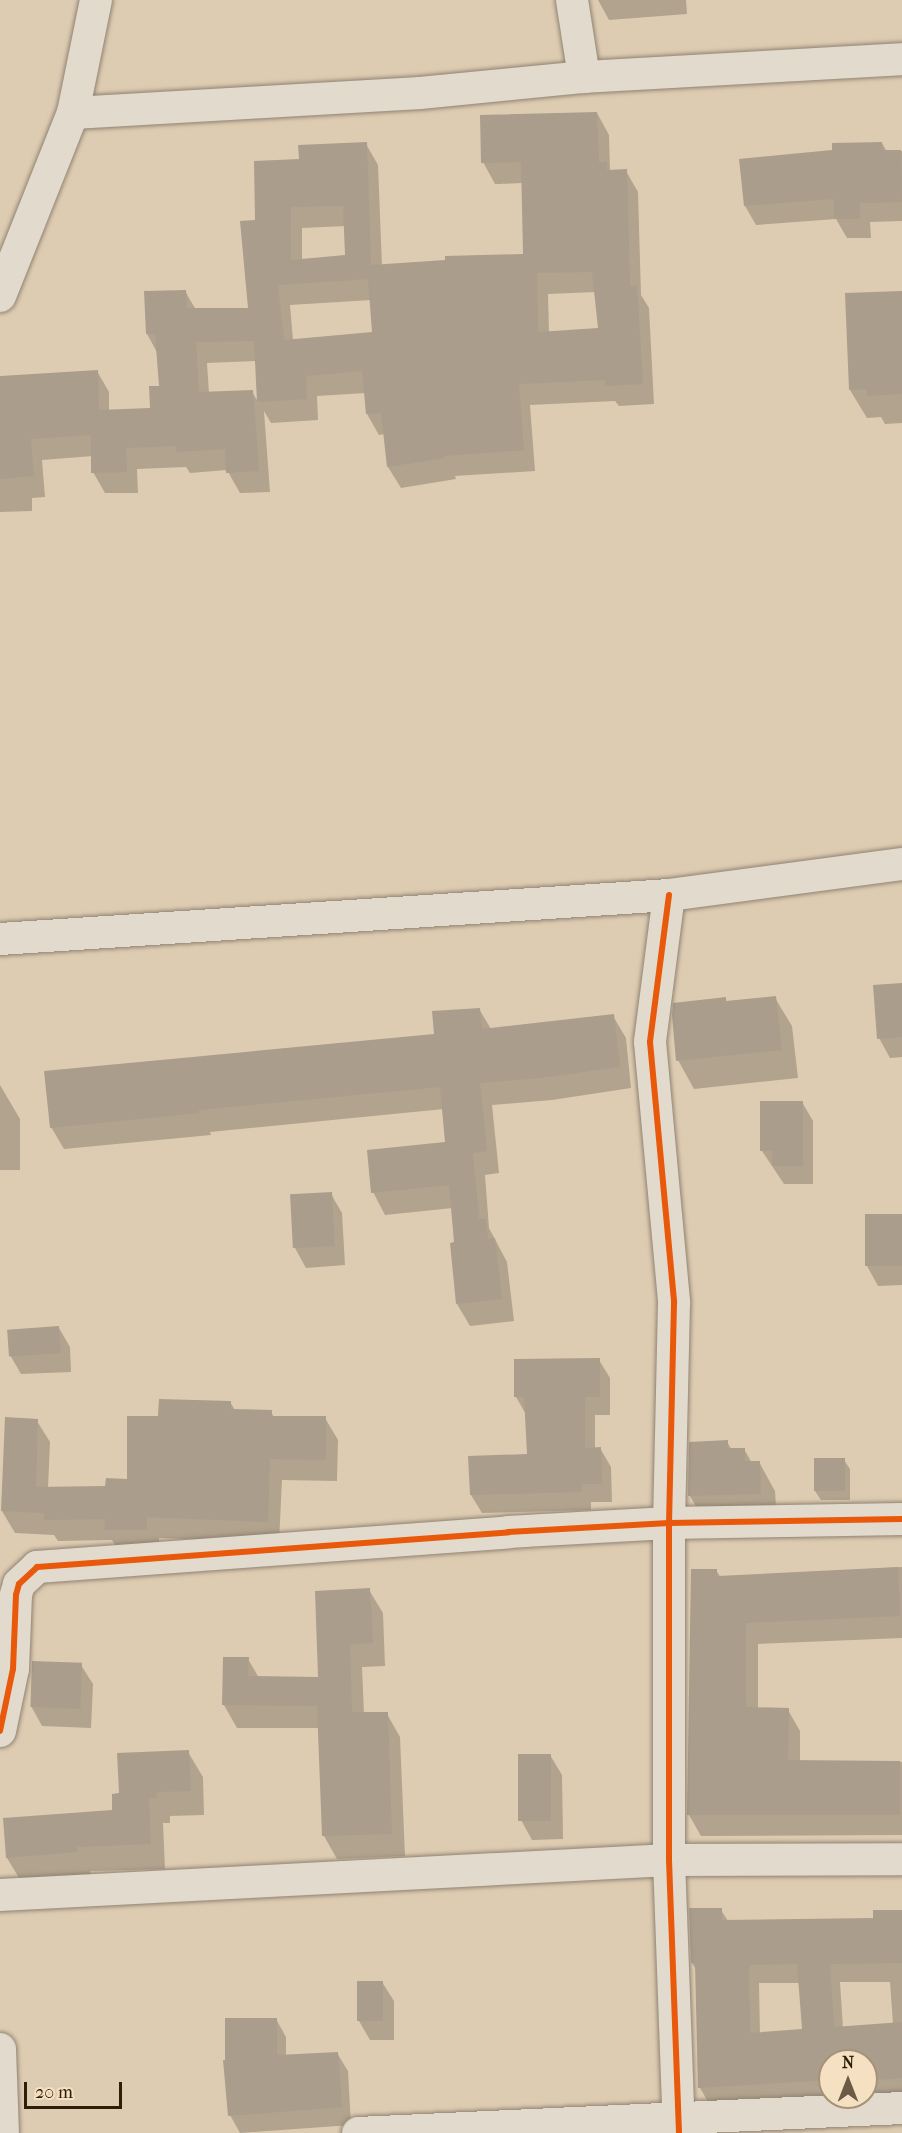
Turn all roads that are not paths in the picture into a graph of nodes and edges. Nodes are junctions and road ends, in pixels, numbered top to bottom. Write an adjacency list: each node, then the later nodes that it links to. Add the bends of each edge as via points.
1 (96, 0): 5 (street)
2 (573, 0): 4 (street)
3 (902, 59): 4 (street)
4 (584, 77): 5 (street, via 420,93)
5 (73, 113): 6 (street)
6 (0, 296)
7 (902, 864): 8 (street)
8 (669, 895): 9 (street); 11 (street, via 650,1042 674,1303)
9 (0, 939)
10 (902, 1519): 11 (street)
11 (669, 1523): 12 (street, via 37,1567 19,1584 16,1595 13,1669); 14 (street)
12 (0, 1731)
13 (902, 1859): 14 (street)
14 (669, 1860): 15 (street); 18 (street)
15 (0, 1895)
16 (0, 2049): 19 (street)
17 (902, 2108): 18 (street)
18 (679, 2126): 20 (street)
19 (3, 2133)
20 (358, 2133)

